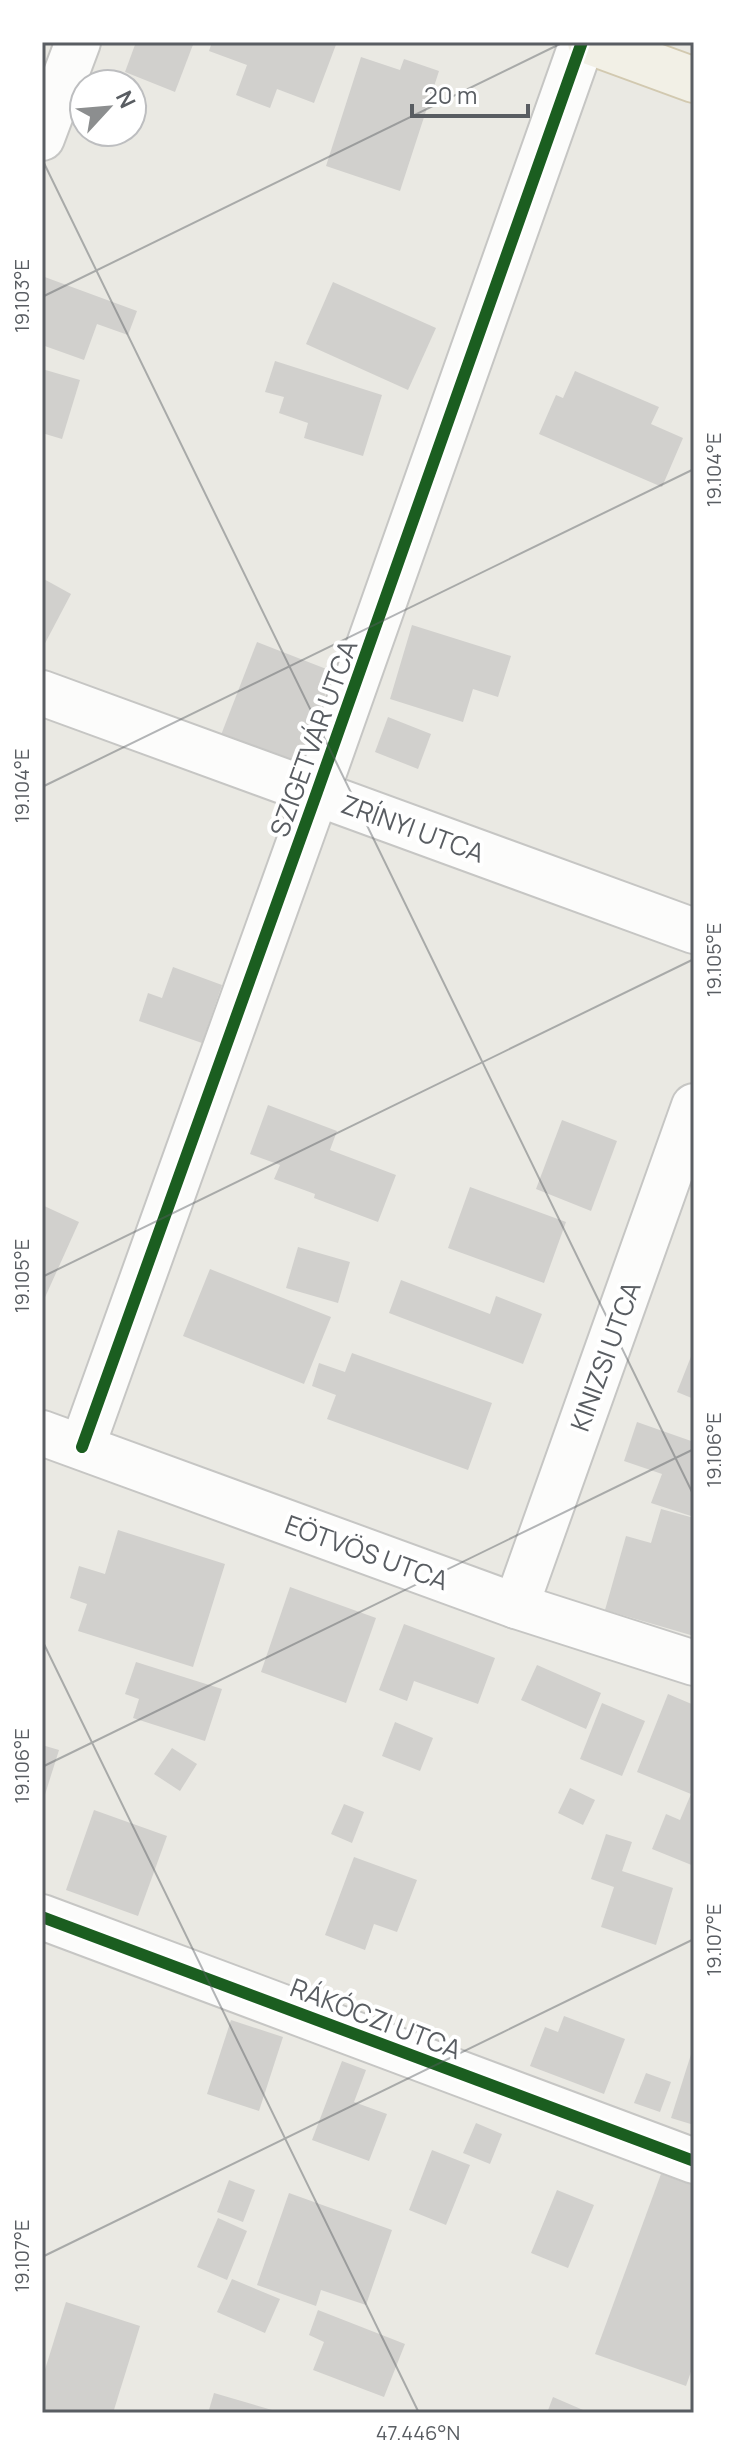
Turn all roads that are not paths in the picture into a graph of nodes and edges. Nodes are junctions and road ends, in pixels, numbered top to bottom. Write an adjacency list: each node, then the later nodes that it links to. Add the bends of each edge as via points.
1 (78, 42): 5 (street)
2 (582, 42): 7 (street, SZIGETVÁR UTCA)
3 (590, 42): 4 (main road)
4 (694, 80)
5 (42, 138)
6 (42, 693): 7 (street, ZRÍNYI UTCA)
7 (317, 792): 8 (street, ZRÍNYI UTCA); 11 (street, SZIGETVÁR UTCA)
8 (694, 931)
9 (694, 1106): 12 (street, KINIZSI UTCA)
10 (42, 1433): 11 (street, EÖTVÖS UTCA)
11 (82, 1447): 12 (street, EÖTVÖS UTCA)
12 (516, 1606): 13 (street, EÖTVÖS UTCA)
13 (694, 1663)
14 (42, 1917): 15 (street, RÁKÓCZI UTCA)
15 (694, 2161)

